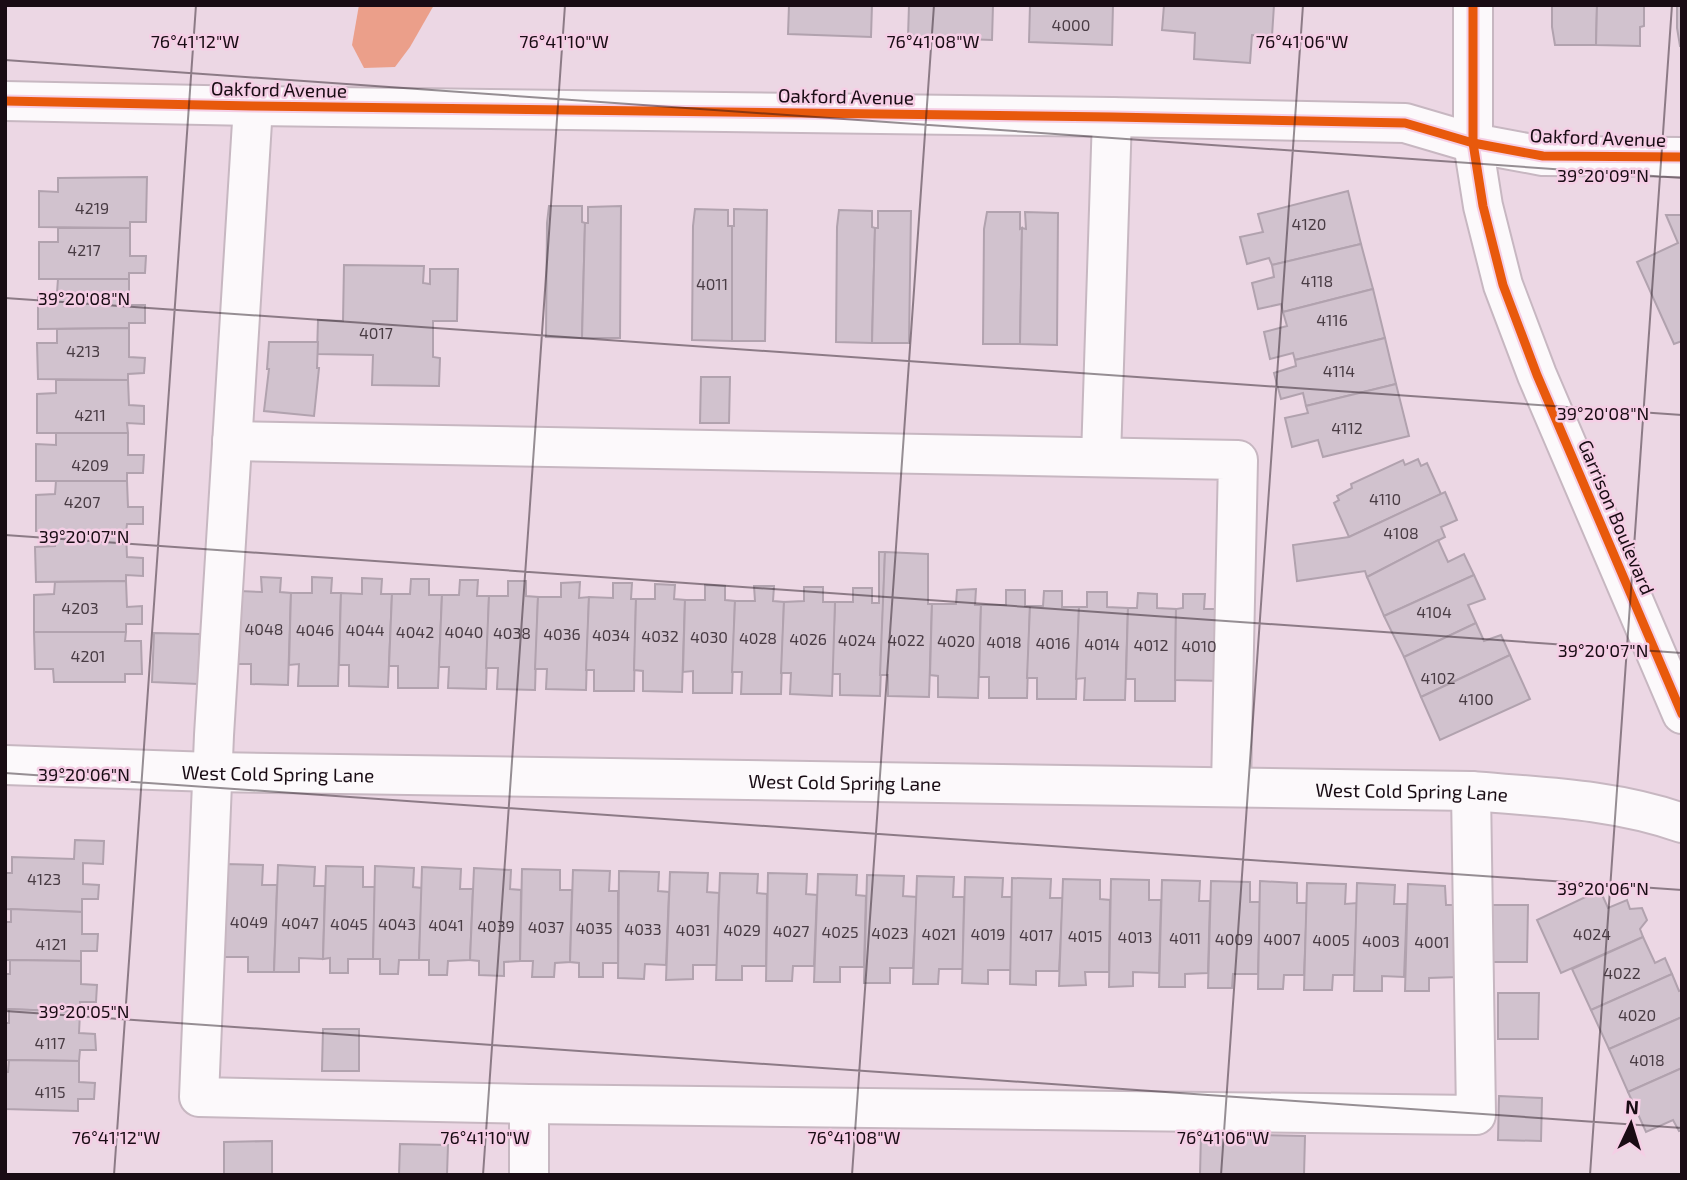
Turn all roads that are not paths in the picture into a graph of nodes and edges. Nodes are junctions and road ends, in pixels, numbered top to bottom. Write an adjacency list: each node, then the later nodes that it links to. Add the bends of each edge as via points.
1 (1473, 5): 5 (street, Garrison Boulevard)
2 (5, 101): 3 (street, Oakford Avenue)
3 (253, 106): 4 (street, Oakford Avenue); 7 (street)
4 (1112, 117): 5 (street, Oakford Avenue, via 1405,123); 8 (street)
5 (1473, 143): 6 (street, Oakford Avenue, via 1543,156); 9 (street, Garrison Boulevard, via 1503,285)
6 (1682, 158)
7 (232, 441): 8 (street); 11 (street)
8 (1101, 457): 12 (street, via 1238,460)
9 (1682, 714)
10 (5, 765): 11 (street, West Cold Spring Lane)
11 (212, 772): 12 (street, West Cold Spring Lane); 15 (street, via 198,1097)
12 (1231, 787): 13 (street, West Cold Spring Lane)
13 (1471, 791): 14 (street, West Cold Spring Lane, via 1601,803); 15 (street, via 1476,1115)
14 (1682, 824)
15 (529, 1104): 16 (street)
16 (529, 1175)

